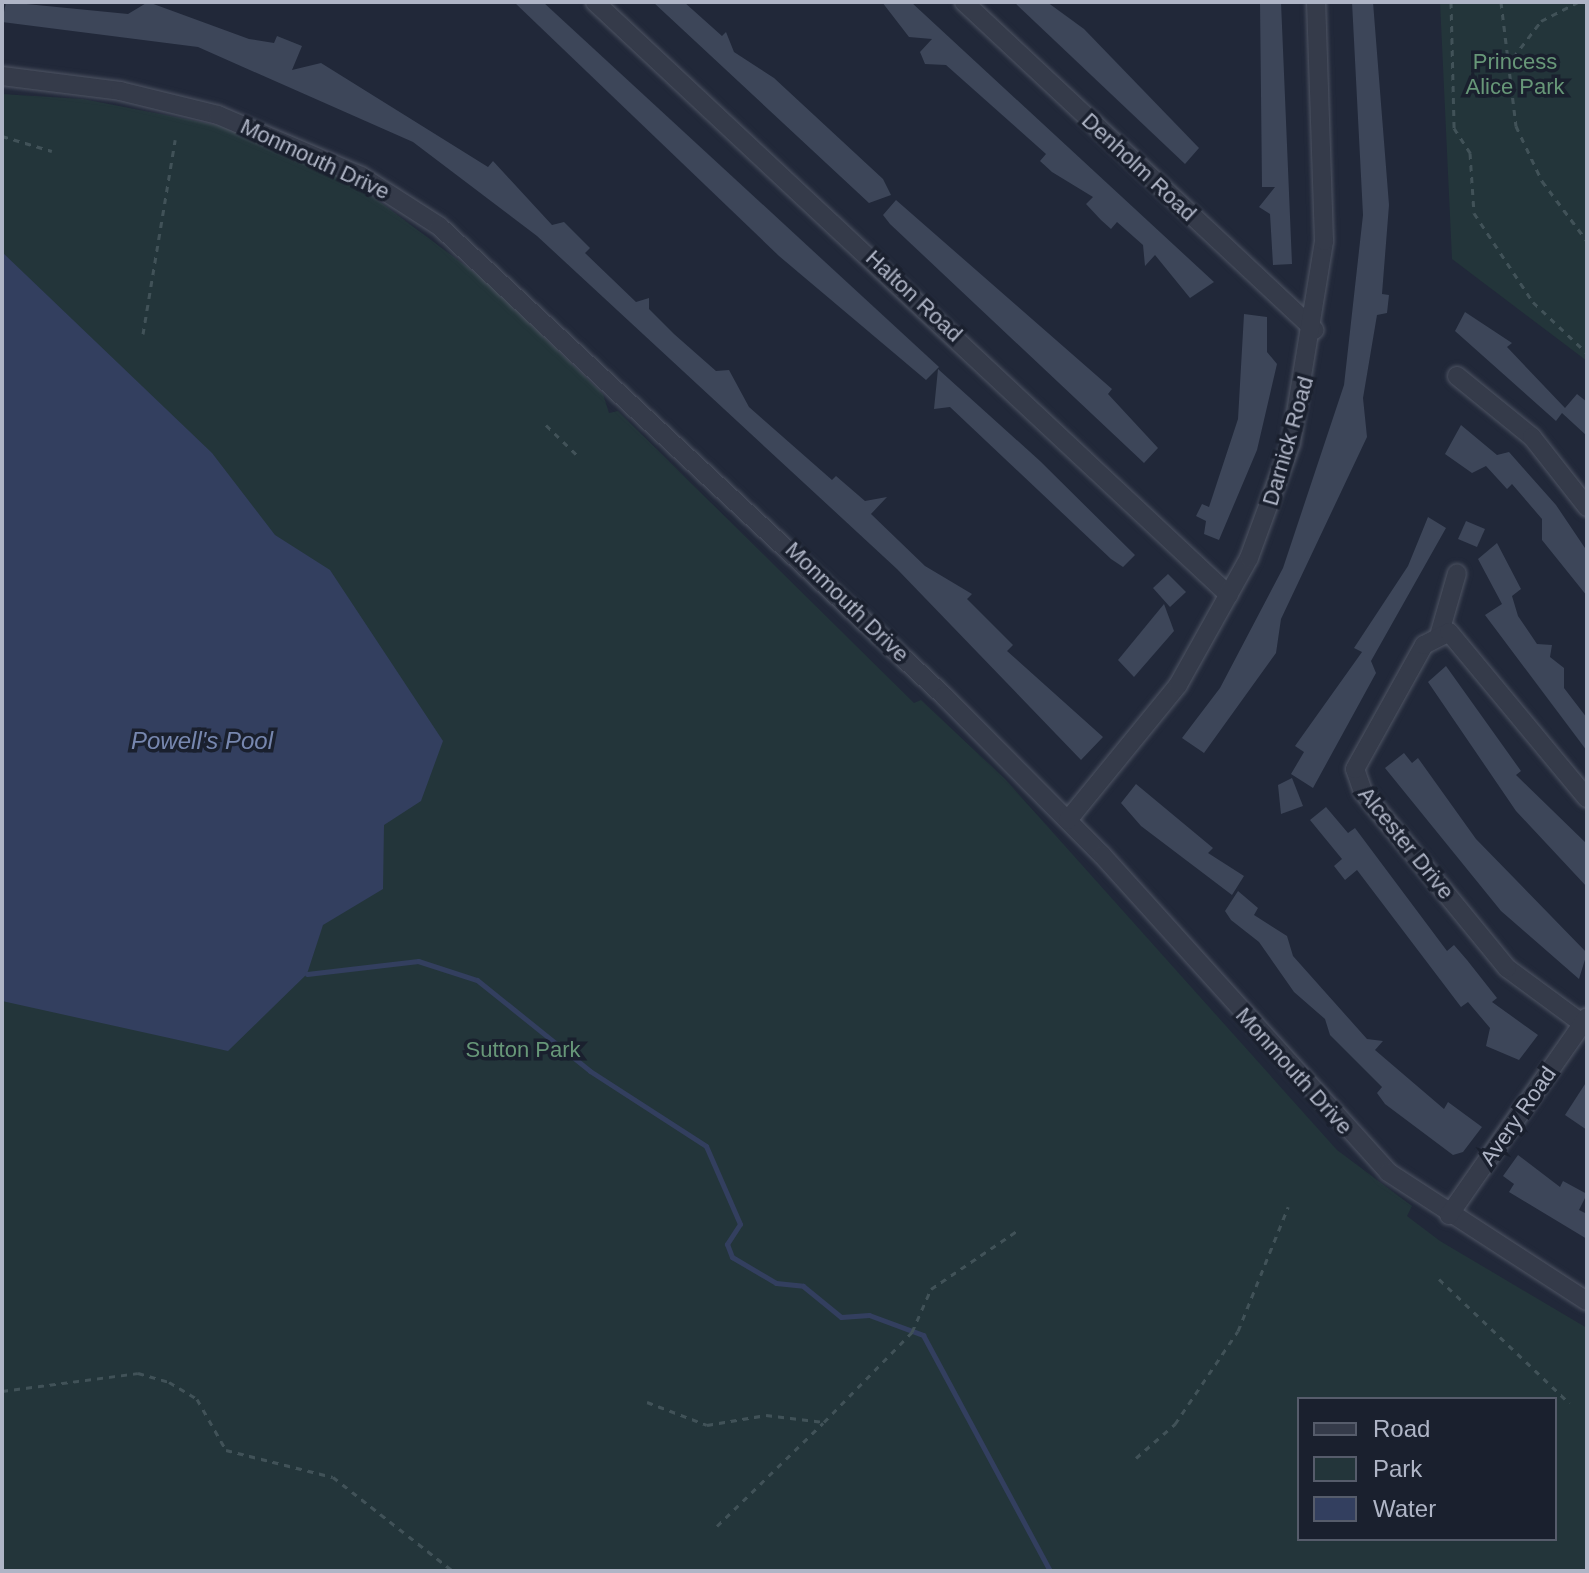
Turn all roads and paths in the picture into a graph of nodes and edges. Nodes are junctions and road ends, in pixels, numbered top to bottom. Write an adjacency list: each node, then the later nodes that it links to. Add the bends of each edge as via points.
1 (595, 2): 21 (street, Halton Road)
2 (964, 2): 13 (street, Denholm Road)
3 (1316, 2): 13 (street, Darnick Road, via 1325,231)
4 (1451, 2): 15 (path, via 1454,128 1470,153 1474,213 1533,302)
5 (1501, 2): 7 (path)
6 (1578, 2): 7 (path, via 1541,21)
7 (1505, 68): 12 (path, via 1525,152)
8 (2, 76): 24 (street, Monmouth Drive, via 120,91 218,115 361,176 439,226 791,547)
9 (2, 136): 11 (path)
10 (175, 140): 14 (path)
11 (52, 151)
12 (1587, 241)
13 (1314, 330): 21 (street, Darnick Road, via 1291,443)
14 (143, 334)
15 (1587, 353)
16 (1457, 376): 19 (street, via 1468,396 1532,437)
17 (546, 425): 18 (path)
18 (578, 456)
19 (1587, 507)
20 (1457, 573): 22 (street, Alcester Drive)
21 (1229, 595): 24 (street, Darnick Road, via 1178,685)
22 (1440, 632): 23 (street, via 1457,636); 25 (street, Alcester Drive, via 1424,645 1357,756 1357,784 1507,968)
23 (1587, 798)
24 (1068, 820): 27 (street, Monmouth Drive, via 1339,1123 1388,1172)
25 (1585, 1020): 27 (street, Avery Road)
26 (1288, 1207): 35 (path, via 1238,1331 1175,1424)
27 (1449, 1215): 30 (street, Monmouth Drive)
28 (1018, 1230): 34 (path, via 931,1289 912,1332)
29 (1439, 1279): 33 (path)
30 (1587, 1301)
31 (2, 1391): 37 (path, via 138,1373 169,1382 197,1399 226,1450 333,1477)
32 (647, 1402): 34 (path, via 707,1425 766,1415)
33 (1569, 1403)
34 (824, 1422): 36 (path)
35 (1136, 1458)
36 (717, 1526)
37 (453, 1571)

